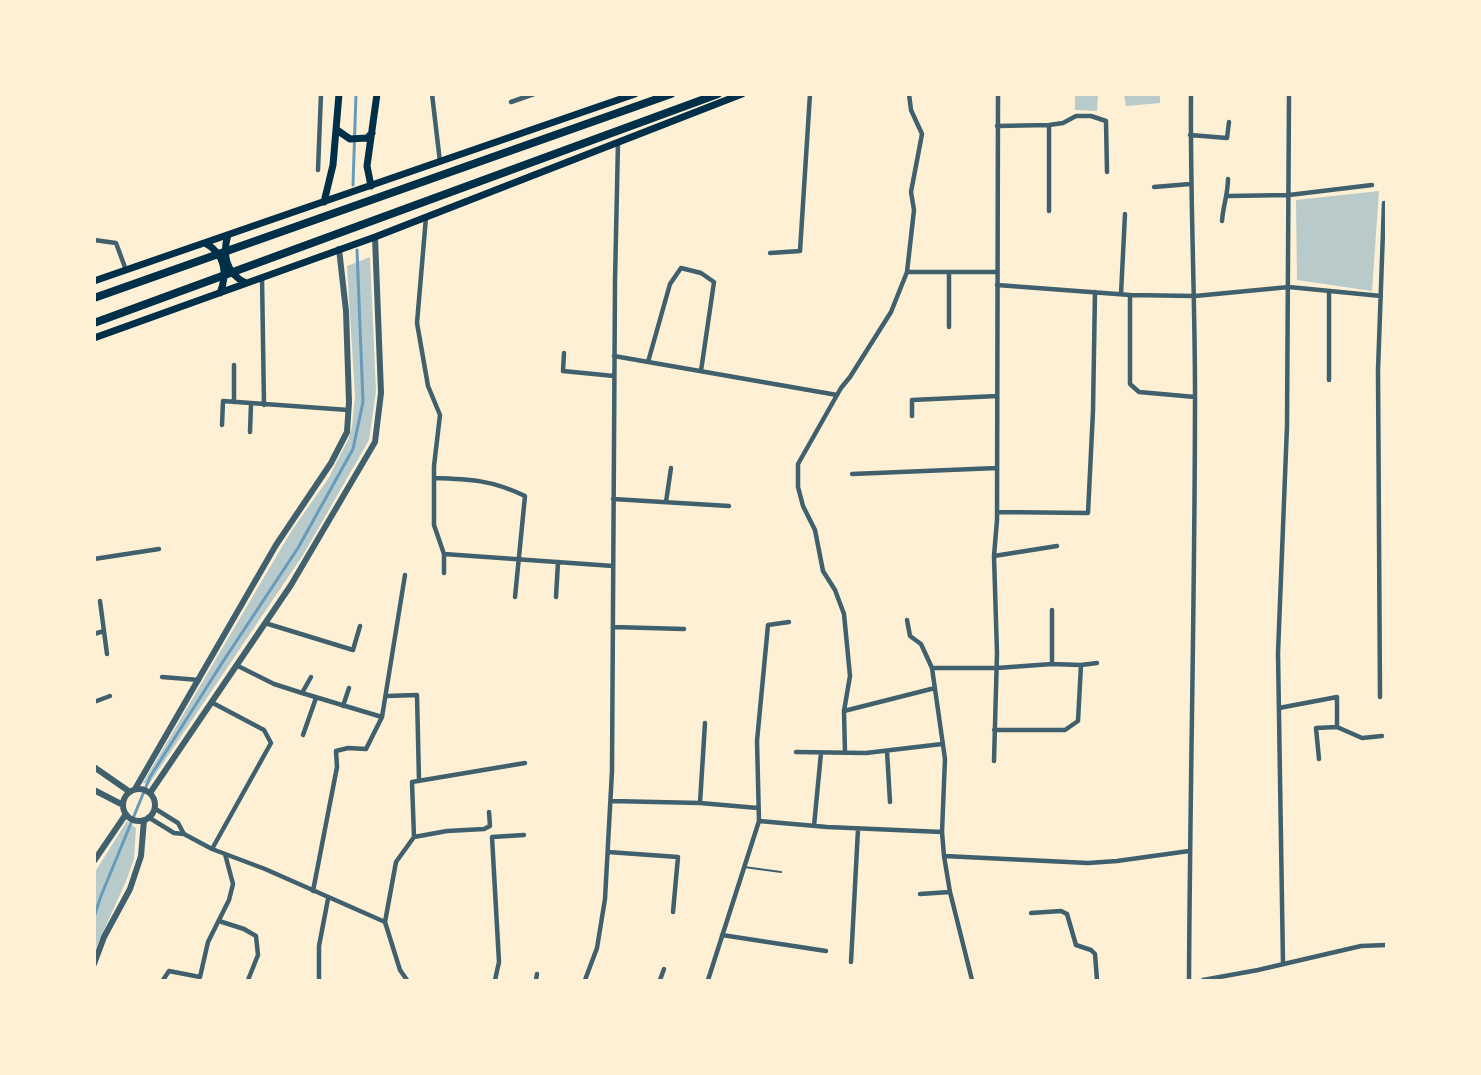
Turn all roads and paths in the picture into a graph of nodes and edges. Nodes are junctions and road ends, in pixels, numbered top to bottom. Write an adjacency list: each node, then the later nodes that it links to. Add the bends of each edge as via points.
1 (321, 94): 27 (street)
2 (339, 94): 22 (main road)
3 (377, 94): 23 (main road)
4 (432, 94): 26 (street)
5 (534, 94): 17 (street)
6 (635, 94): 16 (main road)
7 (671, 94): 64 (highway)
8 (709, 94): 18 (main road)
9 (718, 94): 65 (highway)
10 (742, 94): 18 (main road)
11 (810, 94): 47 (street, via 800,251)
12 (909, 94): 49 (street, via 911,110 922,134 911,192 914,210)
13 (998, 94): 21 (street)
14 (1191, 94): 24 (street)
15 (1289, 94): 34 (street)
16 (618, 98): 26 (main road)
17 (511, 102)
18 (713, 106): 25 (main road)
19 (1229, 122): 24 (street, via 1227,138)
20 (1049, 125): 21 (street); 28 (street, via 1076,116 1106,121); 38 (street)
21 (998, 126): 51 (street)
22 (337, 130): 23 (main road, via 350,140 367,138); 36 (main road)
23 (373, 132): 32 (main road, via 367,166)
24 (1191, 135): 30 (street)
25 (618, 142): 40 (main road); 69 (street)
26 (440, 162): 32 (main road)
27 (318, 170)
28 (1107, 172)
29 (1228, 179): 35 (street)
30 (1190, 184): 33 (street); 62 (street)
31 (1372, 185): 34 (street)
32 (371, 186): 36 (main road)
33 (1154, 187)
34 (1289, 195): 35 (street); 56 (street)
35 (1228, 196): 41 (street)
36 (324, 202): 42 (main road)
37 (1384, 203): 63 (street)
38 (1048, 211)
39 (1125, 214): 60 (street)
40 (426, 217): 43 (main road); 92 (street, via 417,323 428,386 440,415)
41 (1222, 221)
42 (228, 235): 45 (main road); 54 (main road, via 228,264)
43 (375, 237): 46 (main road); 117 (street, via 381,393 375,442)
44 (94, 240): 48 (street, via 116,243)
45 (205, 243): 48 (main road); 59 (main road, via 213,247 223,262 225,273)
46 (339, 249): 52 (main road); 83 (street, via 346,311)
47 (770, 253)
48 (126, 270): 53 (main road)
49 (907, 272): 50 (street); 77 (street, via 891,312)
50 (949, 272): 51 (street); 66 (street)
51 (997, 272): 55 (street)
52 (262, 277): 54 (main road); 82 (street)
53 (94, 281)
54 (246, 283): 59 (main road)
55 (997, 285): 58 (street); 78 (street)
56 (1289, 287): 57 (street); 62 (street); 143 (street)
57 (1329, 291): 63 (street); 76 (street)
58 (1095, 292): 60 (street); 96 (street, via 1088,513)
59 (220, 293): 67 (main road)
60 (1121, 294): 61 (street)
61 (1130, 295): 62 (street); 79 (street, via 1130,384 1139,392)
62 (1195, 296): 79 (street)
63 (1381, 296): 72 (street)
64 (94, 298)
65 (94, 323)
66 (949, 327)
67 (94, 338)
68 (564, 353): 75 (street, via 563,371)
69 (614, 356): 70 (street); 75 (street)
70 (648, 362): 74 (street); 74 (street, via 670,284 681,268 701,273 714,282)
71 (234, 366): 80 (street)
72 (1378, 370): 73 (street); 87 (street)
73 (1386, 370)
74 (701, 371): 77 (street)
75 (614, 376): 93 (street)
76 (1329, 380)
77 (837, 395): 144 (street, via 798,464 798,487 815,530 822,571 844,614 850,676)
78 (997, 396): 84 (street, via 912,400); 90 (street)
79 (1195, 397): 181 (street)
80 (234, 402): 81 (street); 85 (street, via 223,401)
81 (251, 404): 82 (street); 86 (street)
82 (264, 405): 83 (street)
83 (348, 410): 132 (street, via 347,432 331,463 276,545)
84 (912, 416)
85 (222, 425)
86 (250, 432)
87 (1379, 437): 88 (street); 98 (street)
88 (1386, 437)
89 (671, 468): 94 (street)
90 (998, 468): 91 (street); 96 (street)
91 (852, 474)
92 (434, 478): 101 (street, via 434,525); 104 (street, via 504,485 525,496)
93 (613, 499): 94 (street); 106 (street)
94 (666, 502): 95 (street)
95 (729, 506)
96 (998, 512): 102 (street)
97 (1386, 536): 98 (street)
98 (1380, 537): 111 (street)
99 (1057, 546): 102 (street)
100 (159, 549): 103 (street)
101 (444, 554): 104 (street); 107 (street)
102 (994, 556): 129 (street)
103 (94, 559)
104 (520, 559): 105 (street); 109 (street)
105 (558, 562): 106 (street); 110 (street)
106 (613, 566): 119 (street)
107 (444, 573)
108 (405, 575): 137 (street)
109 (515, 597)
110 (556, 597)
111 (1380, 597): 112 (street); 138 (street)
112 (1386, 597)
113 (100, 601): 121 (street)
114 (1052, 610): 125 (street)
115 (907, 620): 128 (street, via 910,636 921,644)
116 (789, 622): 169 (street, via 768,625 757,741)
117 (265, 623): 118 (street, via 353,650); 126 (street)
118 (360, 626)
119 (613, 627): 120 (street); 164 (street)
120 (684, 629)
121 (104, 631): 122 (street); 123 (street)
122 (94, 634)
123 (107, 654)
124 (1097, 663): 127 (street)
125 (1052, 664): 127 (street); 129 (street)
126 (236, 665): 135 (street); 141 (street)
127 (1081, 665): 148 (street, via 1078,721 1065,730)
128 (932, 668): 129 (street); 134 (street)
129 (997, 668): 148 (street)
130 (162, 677): 132 (street)
131 (311, 677): 135 (street)
132 (199, 680): 162 (street)
133 (349, 688): 142 (street)
134 (935, 688): 144 (street); 151 (street)
135 (302, 693): 139 (street)
136 (110, 696): 140 (street)
137 (387, 696): 145 (street); 160 (street, via 417,695)
138 (1380, 697)
139 (316, 698): 142 (street); 149 (street)
140 (94, 702)
141 (212, 702): 163 (street); 180 (street, via 264,730 271,743)
142 (343, 706): 145 (street)
143 (1279, 708): 147 (street, via 1338,698); 201 (street)
144 (844, 711): 155 (street)
145 (382, 717): 188 (street, via 366,749 336,752 337,767)
146 (705, 723): 166 (street)
147 (1337, 727): 150 (street, via 1362,738); 156 (street, via 1316,728)
148 (994, 730): 157 (street)
149 (303, 735)
150 (1382, 736)
151 (942, 744): 152 (street); 176 (street)
152 (887, 751): 155 (street); 165 (street)
153 (795, 752): 154 (street)
154 (821, 753): 155 (street); 174 (street)
155 (845, 753)
156 (1319, 759)
157 (994, 761)
158 (525, 763): 160 (street)
159 (94, 766): 162 (street)
160 (419, 781): 179 (street, via 412,782)
161 (94, 790): 167 (street)
162 (132, 791): 163 (street); 167 (street)
163 (150, 793): 168 (street)
164 (611, 801): 166 (street); 182 (street)
165 (890, 802)
166 (700, 803): 169 (street)
167 (123, 805): 171 (street)
168 (154, 808): 172 (street); 177 (street, via 178,823)
169 (758, 808): 173 (street)
170 (489, 812): 179 (street, via 490,826 484,830)
171 (126, 814): 172 (street, via 134,820); 185 (street)
172 (146, 818): 177 (street); 200 (street, via 141,856 130,888)
173 (759, 821): 174 (street); 186 (street)
174 (814, 826): 175 (street)
175 (858, 829): 176 (street); 199 (street)
176 (942, 832): 184 (street)
177 (184, 834): 180 (street)
178 (524, 835): 209 (street, via 492,837 499,962)
179 (414, 837): 195 (street, via 396,862)
180 (212, 849): 183 (street)
181 (1189, 851): 184 (street, via 1088,863); 216 (street)
182 (608, 852): 192 (street, via 678,857); 211 (street, via 597,948)
183 (225, 854): 188 (street); 194 (street, via 233,884)
184 (944, 856): 189 (street)
185 (94, 861)
186 (744, 867): 187 (lane); 196 (street)
187 (781, 872)
188 (313, 891): 191 (street)
189 (950, 892): 190 (street); 214 (street)
190 (920, 894)
191 (328, 898): 195 (street); 207 (street, via 318,946)
192 (673, 912)
193 (1031, 913): 215 (street, via 1067,914 1076,945 1095,954)
194 (219, 921): 205 (street, via 208,942 200,977 169,971); 206 (street, via 256,936 258,955)
195 (385, 922): 204 (street)
196 (723, 935): 198 (street); 213 (street)
197 (1386, 945): 201 (street, via 1361,946)
198 (826, 951)
199 (851, 962)
200 (94, 964)
201 (1283, 964): 217 (street)
202 (664, 969): 212 (street)
203 (537, 974): 210 (street)
204 (406, 979): 208 (street)
205 (163, 981)
206 (248, 981)
207 (319, 981)
208 (398, 981)
209 (495, 981)
210 (536, 981)
211 (585, 981)
212 (660, 981)
213 (708, 981)
214 (972, 981)
215 (1097, 981)
216 (1189, 981)
217 (1203, 981)

